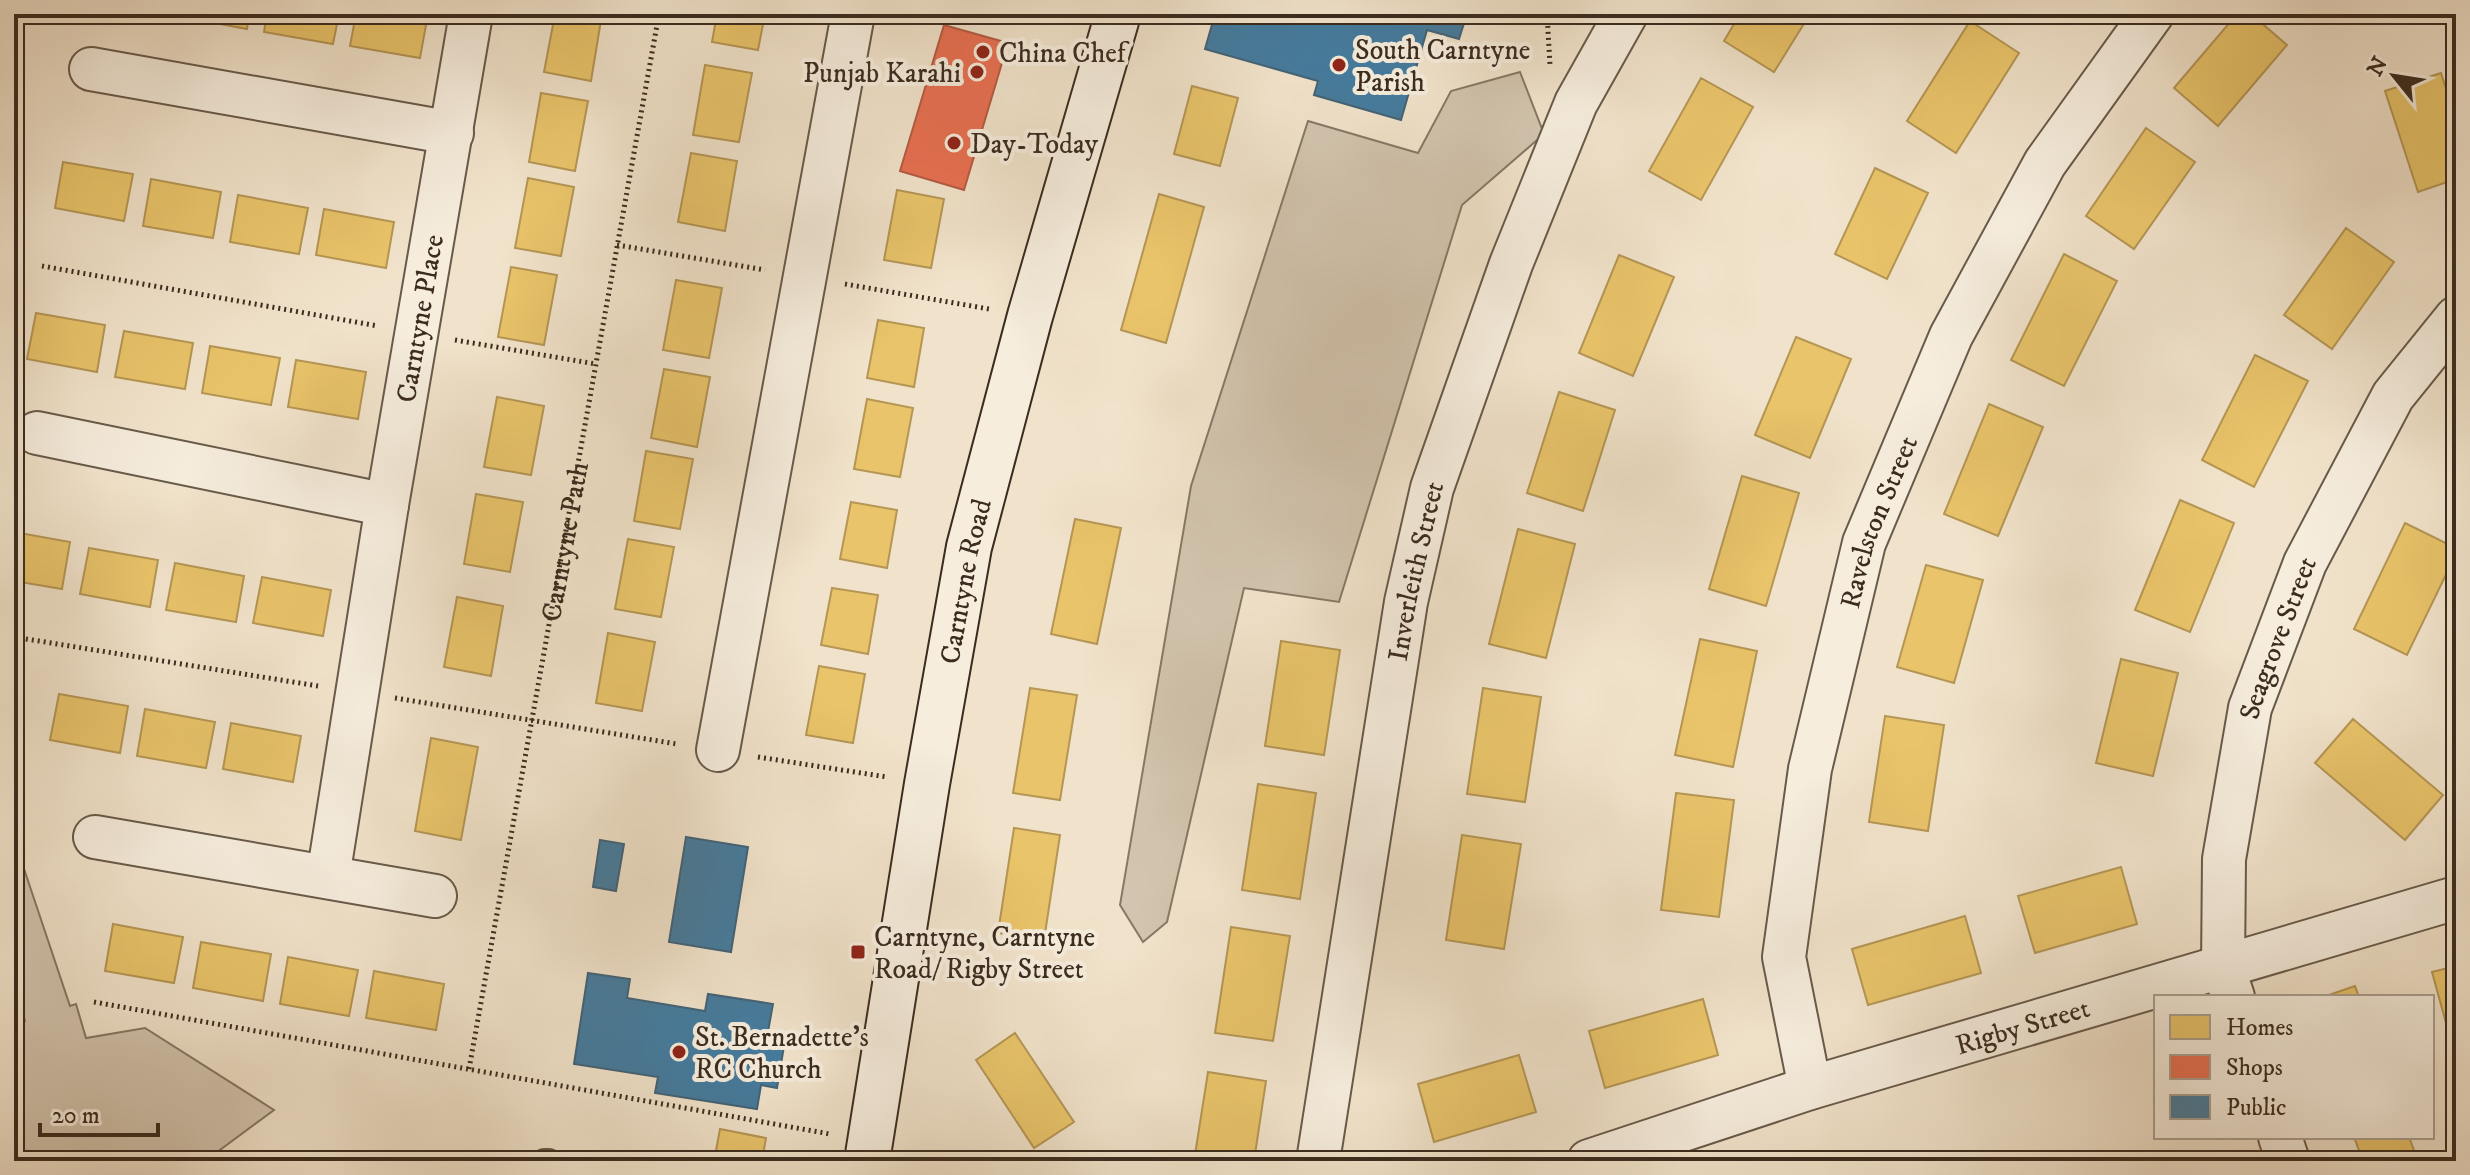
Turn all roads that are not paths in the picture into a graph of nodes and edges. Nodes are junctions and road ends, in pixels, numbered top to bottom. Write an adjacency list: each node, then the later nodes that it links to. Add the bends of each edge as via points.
1 (471, 14): 7 (street, Carntyne Place)
2 (853, 14): 11 (street)
3 (1118, 14): 21 (street, Carntyne Road, via 969,547)
4 (1626, 14): 22 (street, Inverleith Street, via 1570,118 1511,264 1432,488 1406,602)
5 (2152, 14): 19 (street, Ravelston Street, via 2045,163 1951,336 1864,543 1810,769 1784,957)
6 (91, 69): 7 (street)
7 (452, 133): 10 (street, Carntyne Place)
8 (2456, 318): 16 (street, Seagrove Street, via 2393,396 2378,424 2305,563 2250,708 2224,859)
9 (37, 433): 10 (street)
10 (387, 505): 13 (street, Carntyne Place)
11 (718, 750)
12 (95, 837): 13 (street)
13 (328, 877): 14 (street)
14 (435, 896)
15 (2456, 898): 16 (street, Rigby Street)
16 (2228, 982): 17 (street, Rigby Street)
17 (2177, 995)
18 (2154, 1001): 19 (street, Rigby Street)
19 (1810, 1088): 23 (street, Rigby Street)
20 (2281, 1139): 24 (street)
21 (869, 1151)
22 (1318, 1161)
23 (1589, 1161)
24 (2288, 1161)

